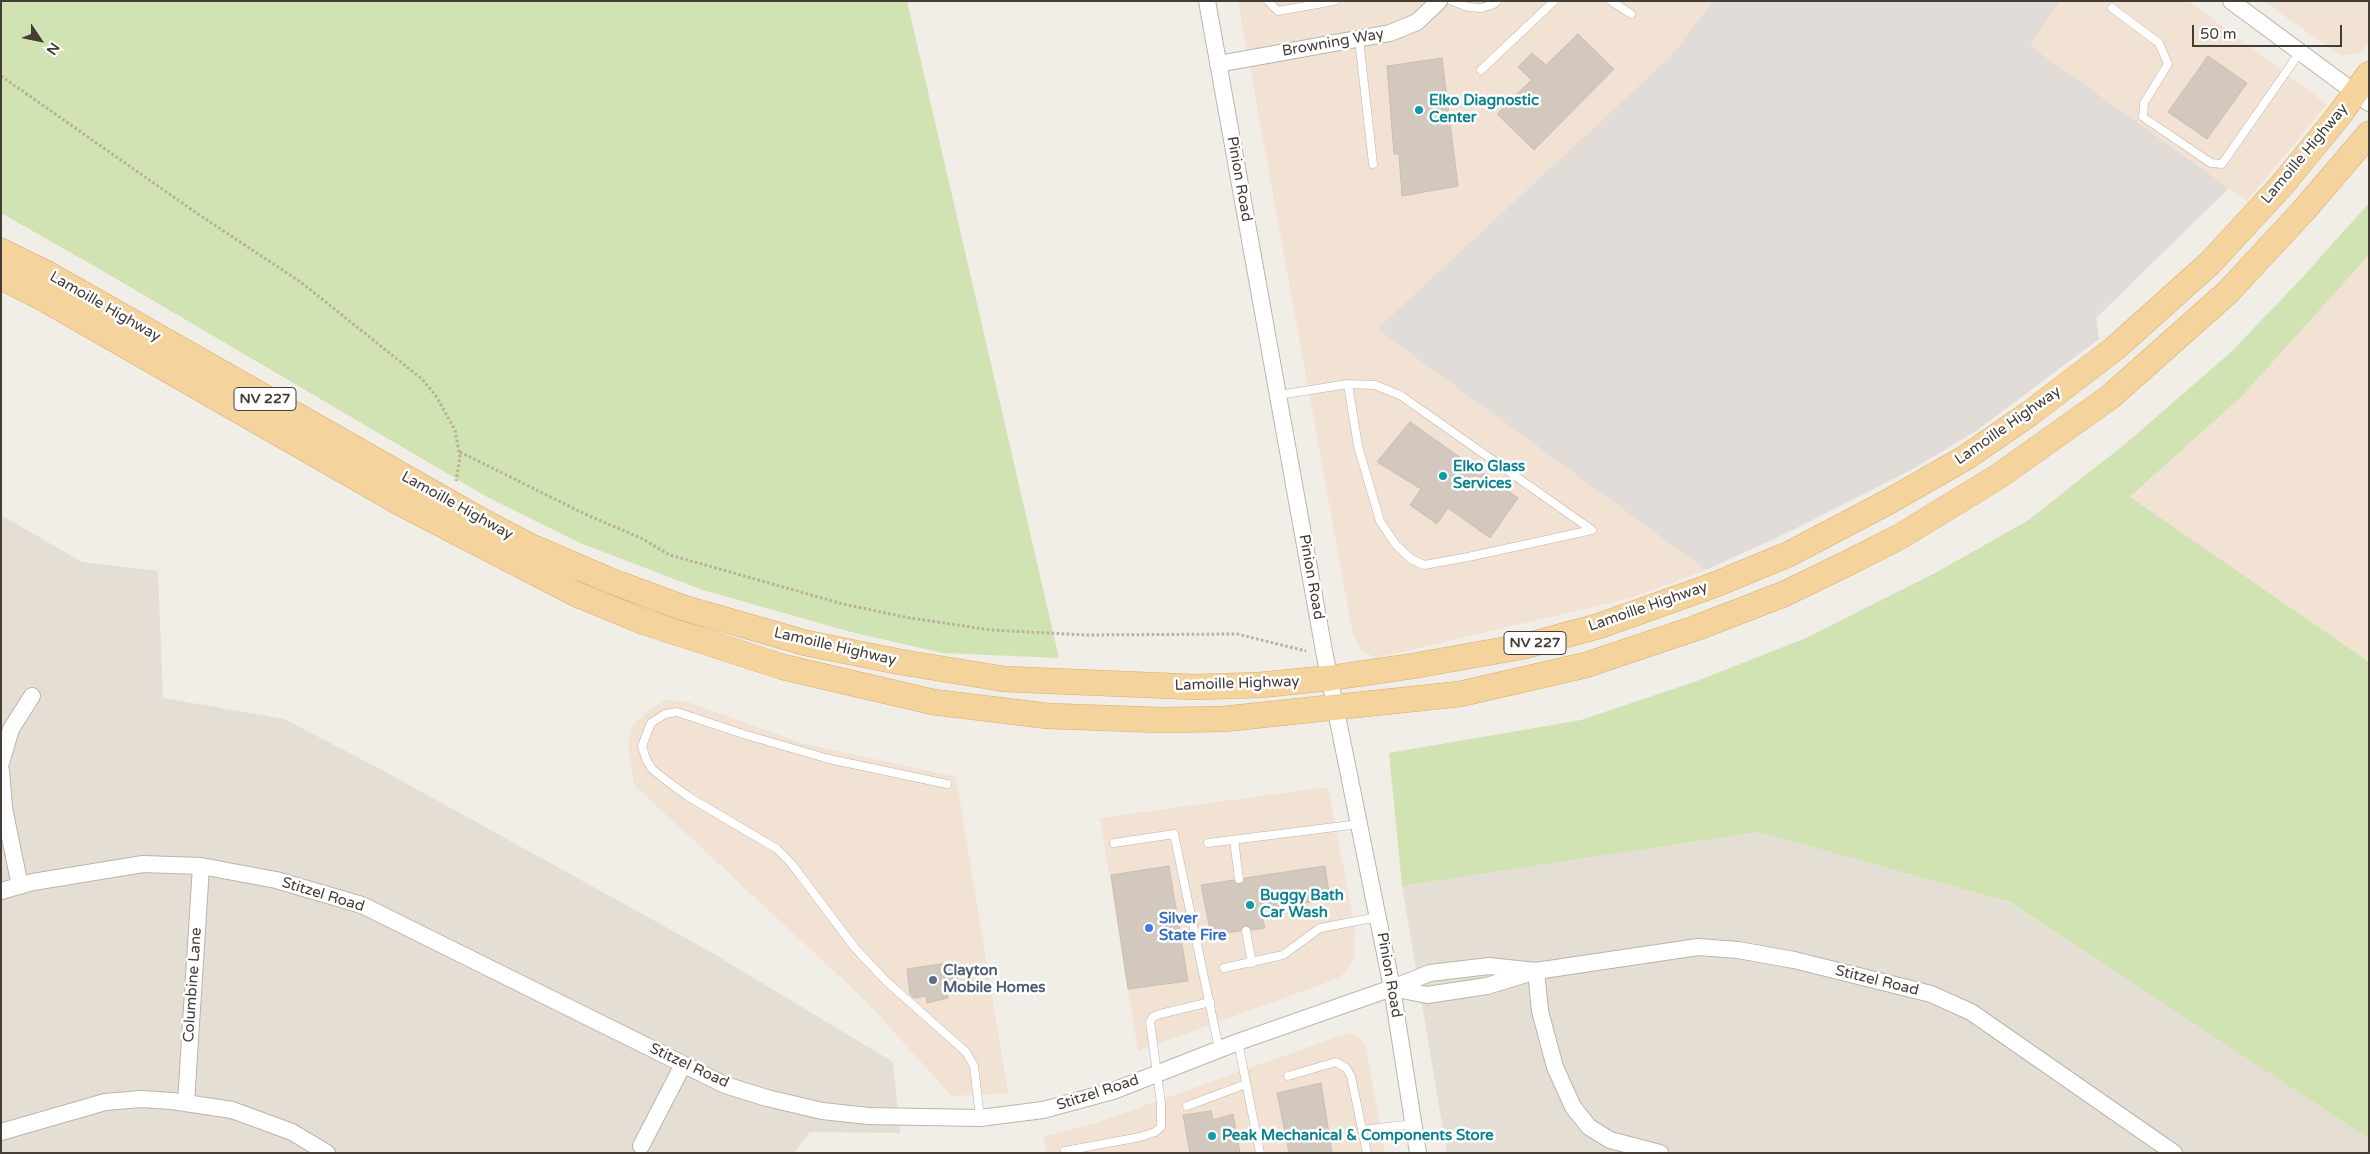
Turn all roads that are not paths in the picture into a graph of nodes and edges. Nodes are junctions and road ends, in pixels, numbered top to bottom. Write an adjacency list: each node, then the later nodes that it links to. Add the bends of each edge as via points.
1 (1208, 1): 14 (street, Pinion Road)
2 (1268, 1): 3 (lane, via 1278,11)
3 (1334, 1)
4 (1439, 1): 12 (street, Browning Way, via 1417,22 1390,33)
5 (1452, 1): 6 (lane, via 1482,8)
6 (1498, 1)
7 (1554, 1): 15 (lane)
8 (1611, 1): 11 (lane)
9 (2231, 1): 13 (street)
10 (2112, 8): 13 (lane, via 2159,43 2168,64 2144,103 2143,117 2210,163 2222,164)
11 (1631, 14)
12 (1359, 39): 14 (street, Browning Way); 18 (lane)
13 (2300, 52): 16 (street)
14 (1218, 64): 22 (street, Pinion Road)
15 (1482, 70)
16 (2364, 90): 23 (main road, Lamoille Highway / NV 227, via 2210,262 2114,349 1965,458 1888,502 1789,554 1599,626 1525,646)
17 (2369, 134): 25 (main road, Lamoille Highway / NV 227, via 2228,292 2117,391 1998,476 1901,536 1784,594 1586,665 1460,694)
18 (1373, 164)
19 (1, 251): 23 (main road, Lamoille Highway / NV 227, via 48,274 450,504 532,547 611,582 684,608 806,643 1004,679 1195,687)
20 (1, 277): 25 (main road, Lamoille Highway / NV 227, via 402,504 517,565 584,598 715,646 933,702 1039,715 1224,719)
21 (1348, 384): 21 (lane, via 1375,385 1400,394 1592,530 1424,565 1411,560 1396,545 1380,520 1358,446); 22 (lane)
22 (1279, 395): 23 (street, Pinion Road)
23 (1330, 678): 25 (street, Pinion Road)
24 (32, 696): 26 (street, via 11,729)
25 (1336, 708): 29 (street, Pinion Road)
26 (1, 763)
27 (1, 770): 35 (street, via 4,808)
28 (947, 784): 52 (lane, via 829,759 678,712 664,714 652,723 642,746 652,769 667,781 777,849 855,948 886,981 966,1052 974,1066)
29 (1359, 824): 30 (lane); 37 (street, Pinion Road)
30 (1234, 840): 32 (lane); 34 (lane)
31 (1114, 843): 43 (lane, via 1174,834)
32 (1208, 843)
33 (201, 866): 35 (street, Stitzel Road, via 143,864); 46 (street, Stitzel Road, via 276,880 362,905); 50 (street, Columbine Lane)
34 (1240, 879)
35 (20, 886): 36 (street, Stitzel Road)
36 (1, 891)
37 (1378, 917): 39 (lane, via 1320,928 1283,955); 42 (street, Pinion Road)
38 (1246, 931): 39 (lane)
39 (1252, 964): 40 (lane)
40 (1224, 968)
41 (1536, 971): 42 (street, Stitzel Road, via 1489,966 1430,973); 62 (street, via 1540,1011 1555,1067 1573,1107 1589,1127 1610,1140); 63 (street, Stitzel Road, via 1698,947 1794,960 1932,994 1971,1012)
42 (1392, 988): 44 (street, Stitzel Road); 53 (street, Pinion Road)
43 (1210, 1002): 45 (lane); 47 (lane, via 1153,1017 1149,1028)
44 (1238, 1042): 45 (street, Stitzel Road); 49 (lane)
45 (1219, 1049): 47 (street, Stitzel Road)
46 (683, 1065): 52 (street, Stitzel Road, via 725,1085 822,1111 869,1116); 56 (street)
47 (1157, 1073): 52 (street, Stitzel Road, via 1113,1091 1043,1110); 57 (lane, via 1160,1127 1154,1132)
48 (1288, 1076): 54 (lane, via 1336,1062 1346,1068 1351,1076)
49 (1246, 1084): 51 (lane); 59 (lane)
50 (186, 1103): 55 (street, via 141,1099 105,1102); 58 (street, via 232,1110 292,1132)
51 (1187, 1106)
52 (980, 1118)
53 (1414, 1124): 54 (lane); 61 (street, Pinion Road)
54 (1362, 1130): 60 (lane)
55 (1, 1132)
56 (641, 1146)
57 (1065, 1152)
58 (327, 1153)
59 (1260, 1153)
60 (1367, 1153)
61 (1418, 1153)
62 (1660, 1153)
63 (2174, 1153)

